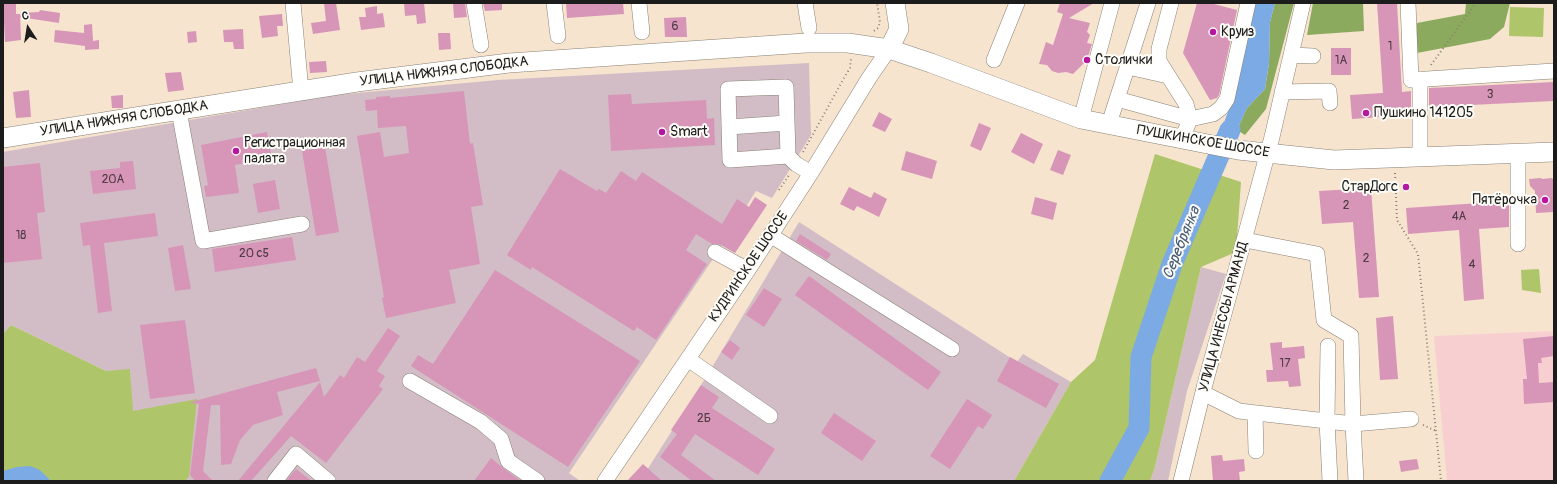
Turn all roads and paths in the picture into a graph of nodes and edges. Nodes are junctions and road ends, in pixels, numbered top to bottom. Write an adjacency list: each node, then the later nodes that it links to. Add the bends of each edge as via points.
1 (293, 3): 30 (street)
2 (474, 3): 20 (street)
3 (554, 3): 19 (street)
4 (639, 3): 18 (street)
5 (805, 3): 16 (street)
6 (877, 3): 17 (path, via 880,22 878,28)
7 (895, 3): 21 (main road, via 899,29)
8 (1016, 3): 25 (street)
9 (1112, 3): 35 (street)
10 (1148, 3): 26 (street)
11 (1171, 3): 28 (street, via 1158,55)
12 (1248, 3): 36 (street, via 1227,99 1213,114)
13 (1303, 3): 22 (street, УЛИЦА ИНЕССЫ АРМАНД)
14 (1408, 3): 29 (street, via 1411,80)
15 (1476, 3): 29 (path)
16 (809, 28)
17 (868, 31)
18 (642, 32)
19 (558, 36)
20 (481, 45)
21 (889, 49): 30 (main road, УЛИЦА НИЖНЯЯ СЛОБОДКА, via 855,43 806,43 509,63); 35 (main road, ПУШКИНСКОЕ ШОССЕ); 48 (street, КУДРИНСКОЕ ШОССЕ)
22 (1291, 55): 24 (street); 31 (street, УЛИЦА ИНЕССЫ АРМАНД)
23 (852, 56): 47 (path, via 850,68)
24 (1313, 56)
25 (994, 60)
26 (1128, 67): 28 (street); 32 (street)
27 (1554, 71): 29 (street)
28 (1168, 76): 36 (street, via 1186,104)
29 (1420, 79): 45 (street)
30 (301, 91): 34 (main road, УЛИЦА НИЖНЯЯ СЛОБОДКА)
31 (1282, 92): 33 (street, via 1329,91); 44 (street, УЛИЦА ИНЕССЫ АРМАНД)
32 (1118, 99): 36 (street); 38 (street)
33 (1330, 103)
34 (179, 111): 40 (main road, УЛИЦА НИЖНЯЯ СЛОБОДКА); 50 (street, via 203,241)
35 (1081, 119): 38 (main road, ПУШКИНСКОЕ ШОССЕ)
36 (1190, 119): 41 (street)
37 (787, 123): 39 (street); 39 (street, via 786,87 728,89); 47 (street)
38 (1109, 124): 41 (main road, ПУШКИНСКОЕ ШОССЕ)
39 (729, 127): 47 (street, via 730,160)
40 (3, 138)
41 (1182, 139): 44 (main road, ПУШКИНСКОЕ ШОССЕ)
42 (1554, 152): 43 (main road, ПУШКИНСКОЕ ШОССЕ)
43 (1518, 153): 45 (main road, ПУШКИНСКОЕ ШОССЕ); 53 (street)
44 (1268, 154): 46 (main road, ПУШКИНСКОЕ ШОССЕ, via 1334,160); 52 (street, УЛИЦА ИНЕССЫ АРМАНД)
45 (1420, 156): 46 (main road, ПУШКИНСКОЕ ШОССЕ)
46 (1394, 158): 74 (path, via 1397,220 1418,254)
47 (792, 160): 48 (street); 49 (path)
48 (811, 173): 51 (street, КУДРИНСКОЕ ШОССЕ)
49 (779, 190)
50 (302, 224)
51 (770, 235): 55 (street, КУДРИНСКОЕ ШОССЕ); 57 (street)
52 (1245, 240): 60 (street, УЛИЦА ИНЕССЫ АРМАНД); 65 (street, via 1317,254 1324,320 1351,336)
53 (1518, 244)
54 (715, 252): 55 (street)
55 (748, 270): 58 (street, КУДРИНСКОЕ ШОССЕ)
56 (1328, 346): 64 (street)
57 (952, 349)
58 (688, 359): 62 (street); 70 (street, КУДРИНСКОЕ ШОССЕ)
59 (410, 381): 69 (street, via 481,422 501,439 508,461)
60 (1203, 393): 61 (street, via 1240,411); 71 (street, УЛИЦА ИНЕССЫ АРМАНД)
61 (1255, 413): 64 (street); 66 (street)
62 (770, 416)
63 (1411, 419): 65 (street)
64 (1327, 421): 65 (street); 72 (street)
65 (1353, 424): 73 (street)
66 (1256, 451)
67 (275, 481): 68 (street, via 296,454)
68 (328, 481)
69 (536, 481)
70 (605, 481)
71 (1181, 481)
72 (1330, 481)
73 (1356, 481)
74 (1441, 481)

